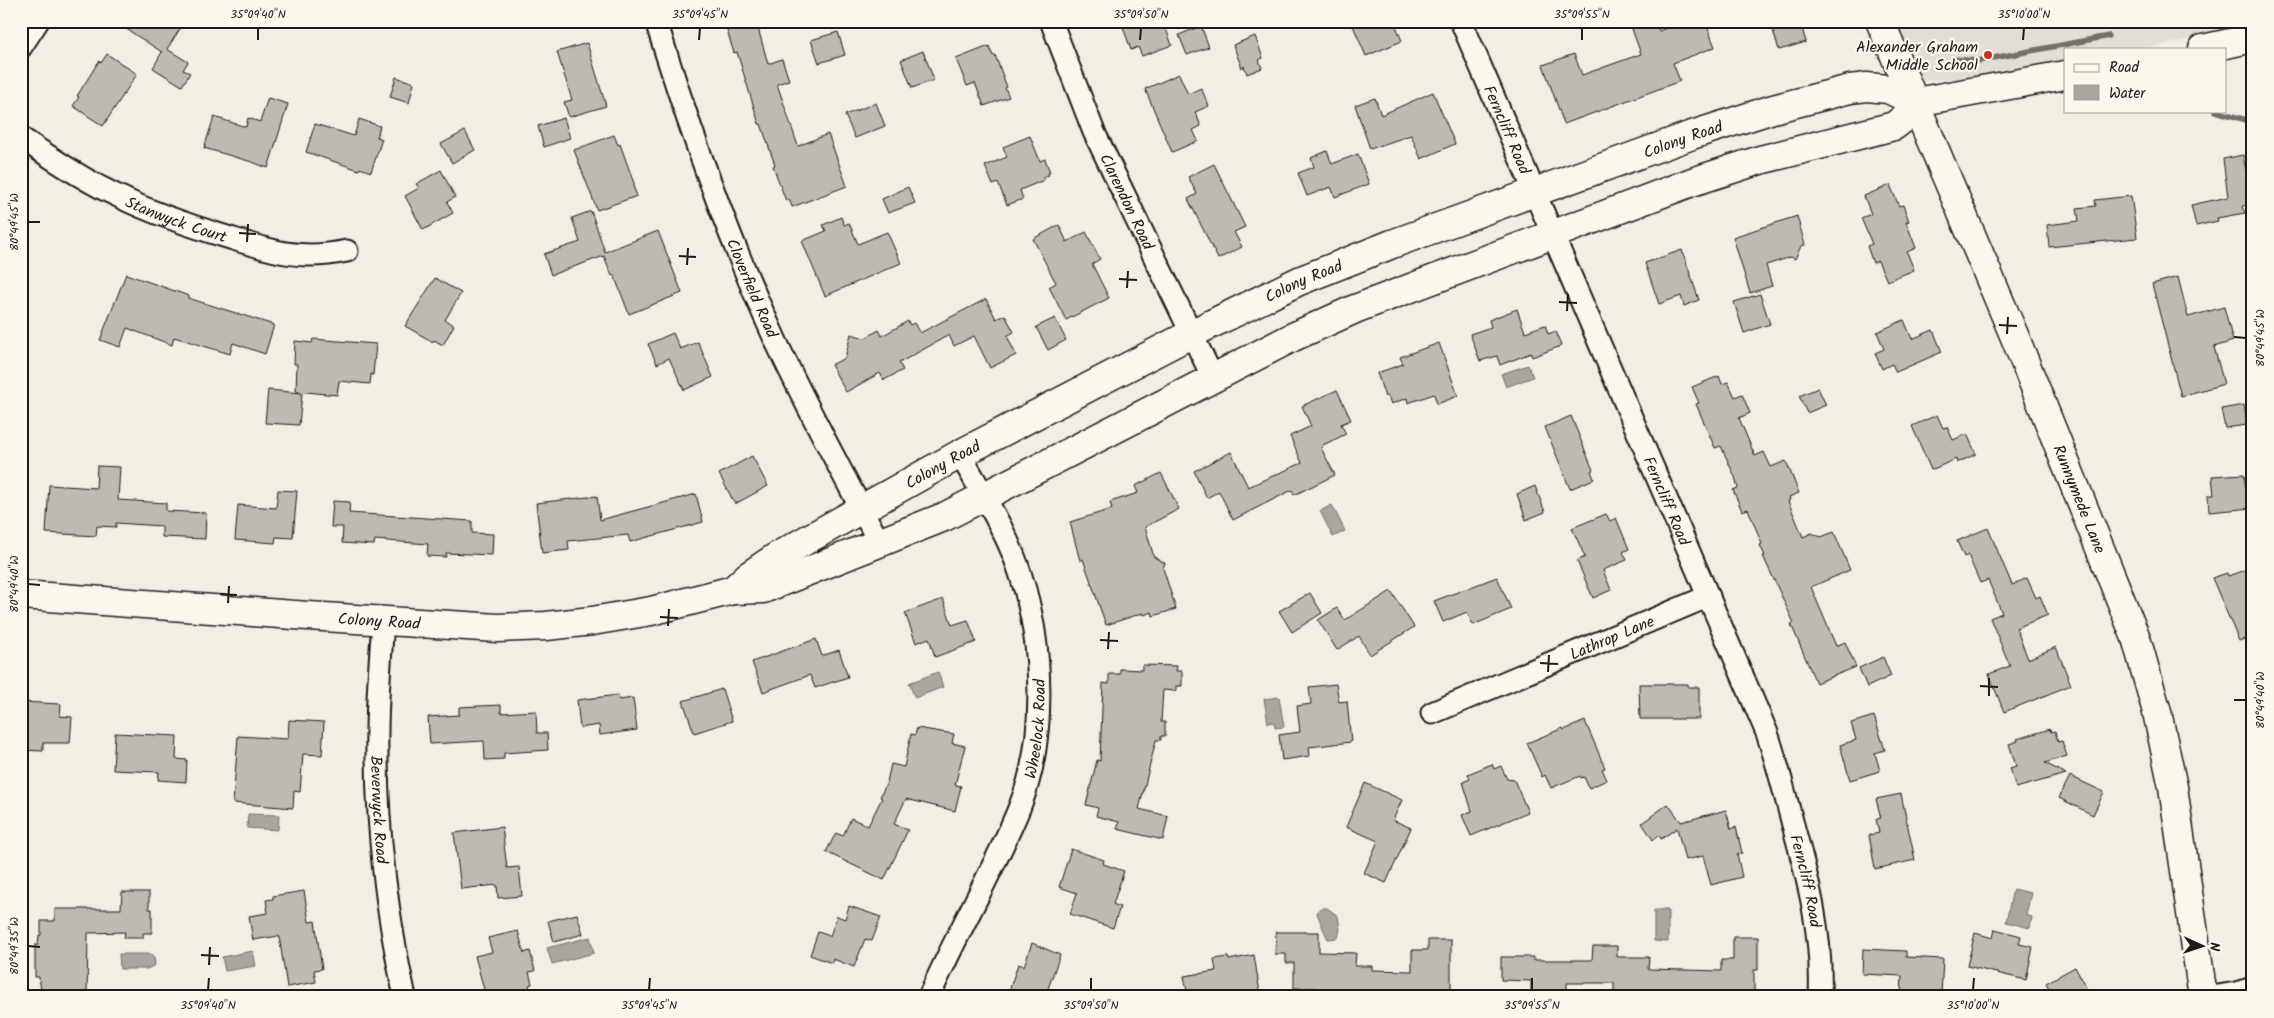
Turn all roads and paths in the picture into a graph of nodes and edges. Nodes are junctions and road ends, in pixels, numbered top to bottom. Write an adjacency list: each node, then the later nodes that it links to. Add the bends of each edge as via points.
1 (38, 21): 7 (street)
2 (656, 21): 19 (street, Cloverfield Road, via 696,143 740,258 794,380)
3 (1051, 21): 15 (street, Clarendon Road, via 1094,132)
4 (1461, 21): 12 (street, Ferncliff Road)
5 (1880, 21): 10 (street, Runnymede Lane)
6 (2253, 38): 8 (street)
7 (21, 47)
8 (2208, 48)
9 (2064, 76): 10 (street)
10 (1916, 102): 12 (street, Colony Road, via 1888,89 1850,89 1692,134); 13 (street, Colony Road, via 1912,112 1894,126 1747,164); 30 (street, Runnymede Lane, via 2138,643 2173,788)
11 (21, 138): 14 (street, Stanwyck Court, via 120,198 192,226 289,254 317,256)
12 (1534, 192): 13 (street, Ferncliff Road); 15 (street, Colony Road, via 1354,258)
13 (1553, 234): 16 (street, Colony Road, via 1335,317); 23 (street, Ferncliff Road)
14 (347, 250)
15 (1191, 334): 16 (street, Clarendon Road); 17 (street, Colony Road)
16 (1213, 378): 18 (street, Colony Road)
17 (960, 454): 18 (street, Wheelock Road); 19 (street, Colony Road)
18 (984, 497): 20 (street, Colony Road, via 944,517); 28 (street, Wheelock Road, via 1021,575 1033,622 1038,675 1036,731 1027,781 1012,824)
19 (861, 509): 20 (street, Cloverfield Road); 21 (street, Colony Road, via 776,557)
20 (879, 542): 21 (street, Colony Road, via 771,587 756,591)
21 (733, 590): 24 (street, Colony Road, via 651,611 564,625 475,627)
22 (21, 595): 24 (street, Colony Road)
23 (1709, 596): 25 (street, Lathrop Lane); 29 (street, Ferncliff Road, via 1761,716 1779,769 1816,918)
24 (383, 621): 27 (street, Beverwyck Road, via 376,750 380,828 387,902)
25 (1432, 713)
26 (2253, 988): 31 (street)
27 (405, 997)
28 (929, 997)
29 (1820, 997)
30 (2203, 997)
31 (2212, 997)

